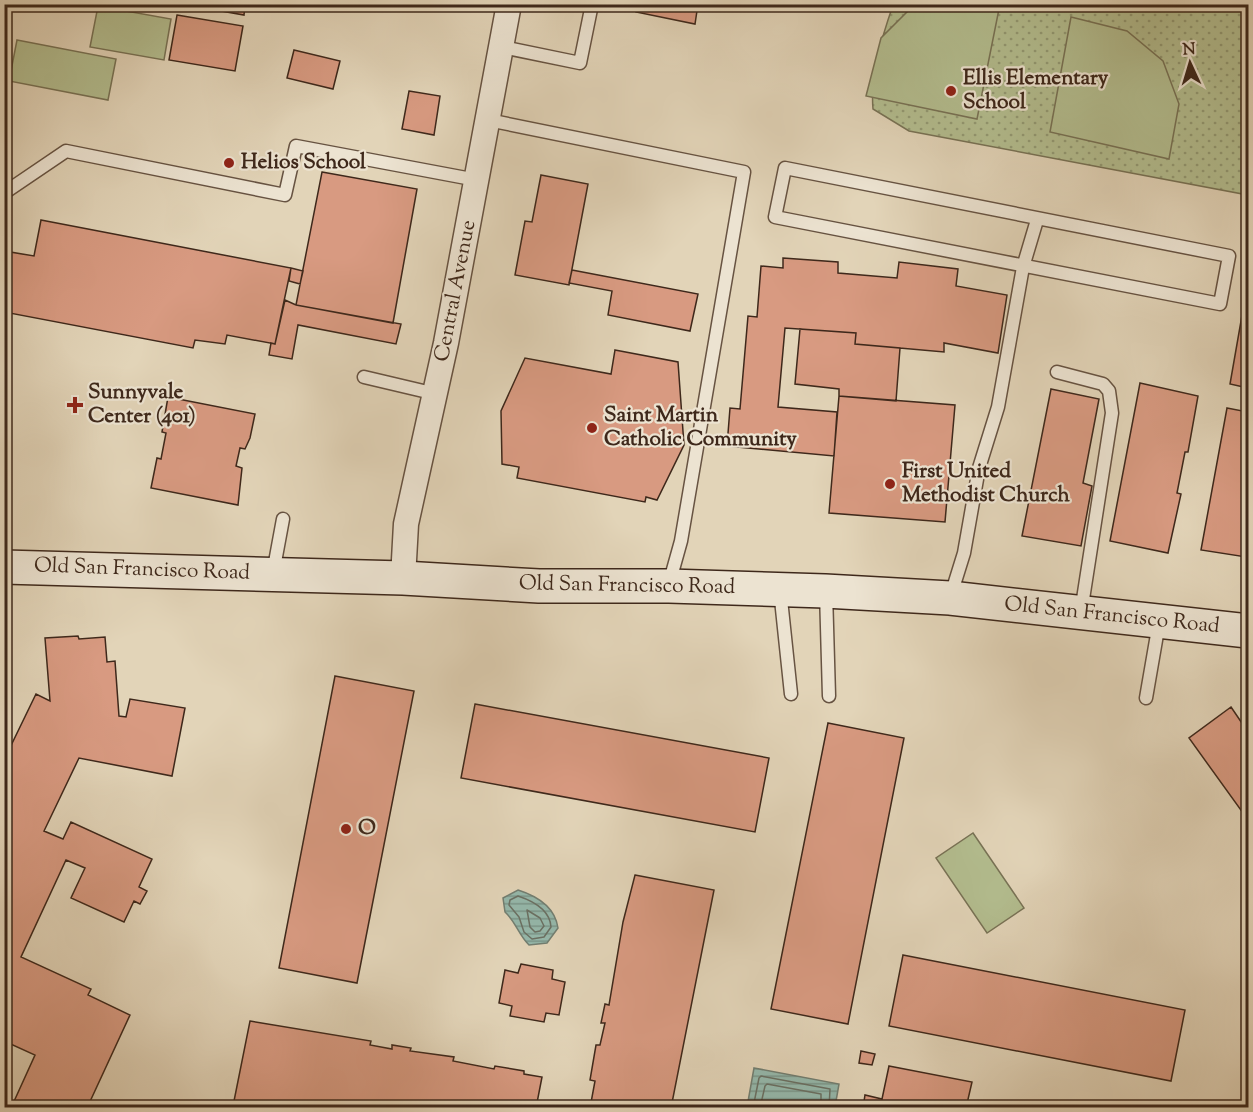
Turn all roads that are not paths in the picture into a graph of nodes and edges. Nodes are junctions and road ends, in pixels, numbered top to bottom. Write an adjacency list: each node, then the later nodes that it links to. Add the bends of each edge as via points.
1 (509, 4): 3 (street, Central Avenue)
2 (592, 4): 3 (lane, via 580,63)
3 (501, 47): 4 (street, Central Avenue)
4 (488, 120): 5 (street, Central Avenue); 16 (lane, via 744,172 681,541)
5 (477, 180): 6 (lane, via 296,146 285,195 66,151); 11 (street, Central Avenue)
6 (4, 193)
7 (1037, 220): 8 (lane); 8 (lane, via 1229,256 1220,304); 8 (lane, via 785,168 775,217)
8 (1023, 267): 19 (lane, via 998,407 979,468 964,553)
9 (1057, 372): 20 (lane, via 1103,384 1109,391 1112,413)
10 (364, 377): 11 (lane)
11 (436, 394): 15 (street, Central Avenue, via 406,524)
12 (283, 519): 14 (lane)
13 (4, 567): 14 (main road, Old San Francisco Road)
14 (273, 574): 15 (main road, Old San Francisco Road)
15 (403, 578): 16 (main road, Old San Francisco Road, via 539,586)
16 (669, 586): 17 (main road, Old San Francisco Road)
17 (780, 589): 18 (main road, Old San Francisco Road); 23 (lane)
18 (825, 591): 19 (main road, Old San Francisco Road); 24 (lane)
19 (950, 598): 20 (main road, Old San Francisco Road)
20 (1081, 613): 21 (main road, Old San Francisco Road)
21 (1160, 621): 22 (main road, Old San Francisco Road); 25 (lane)
22 (1248, 627)
23 (791, 693)
24 (829, 696)
25 (1146, 698)

